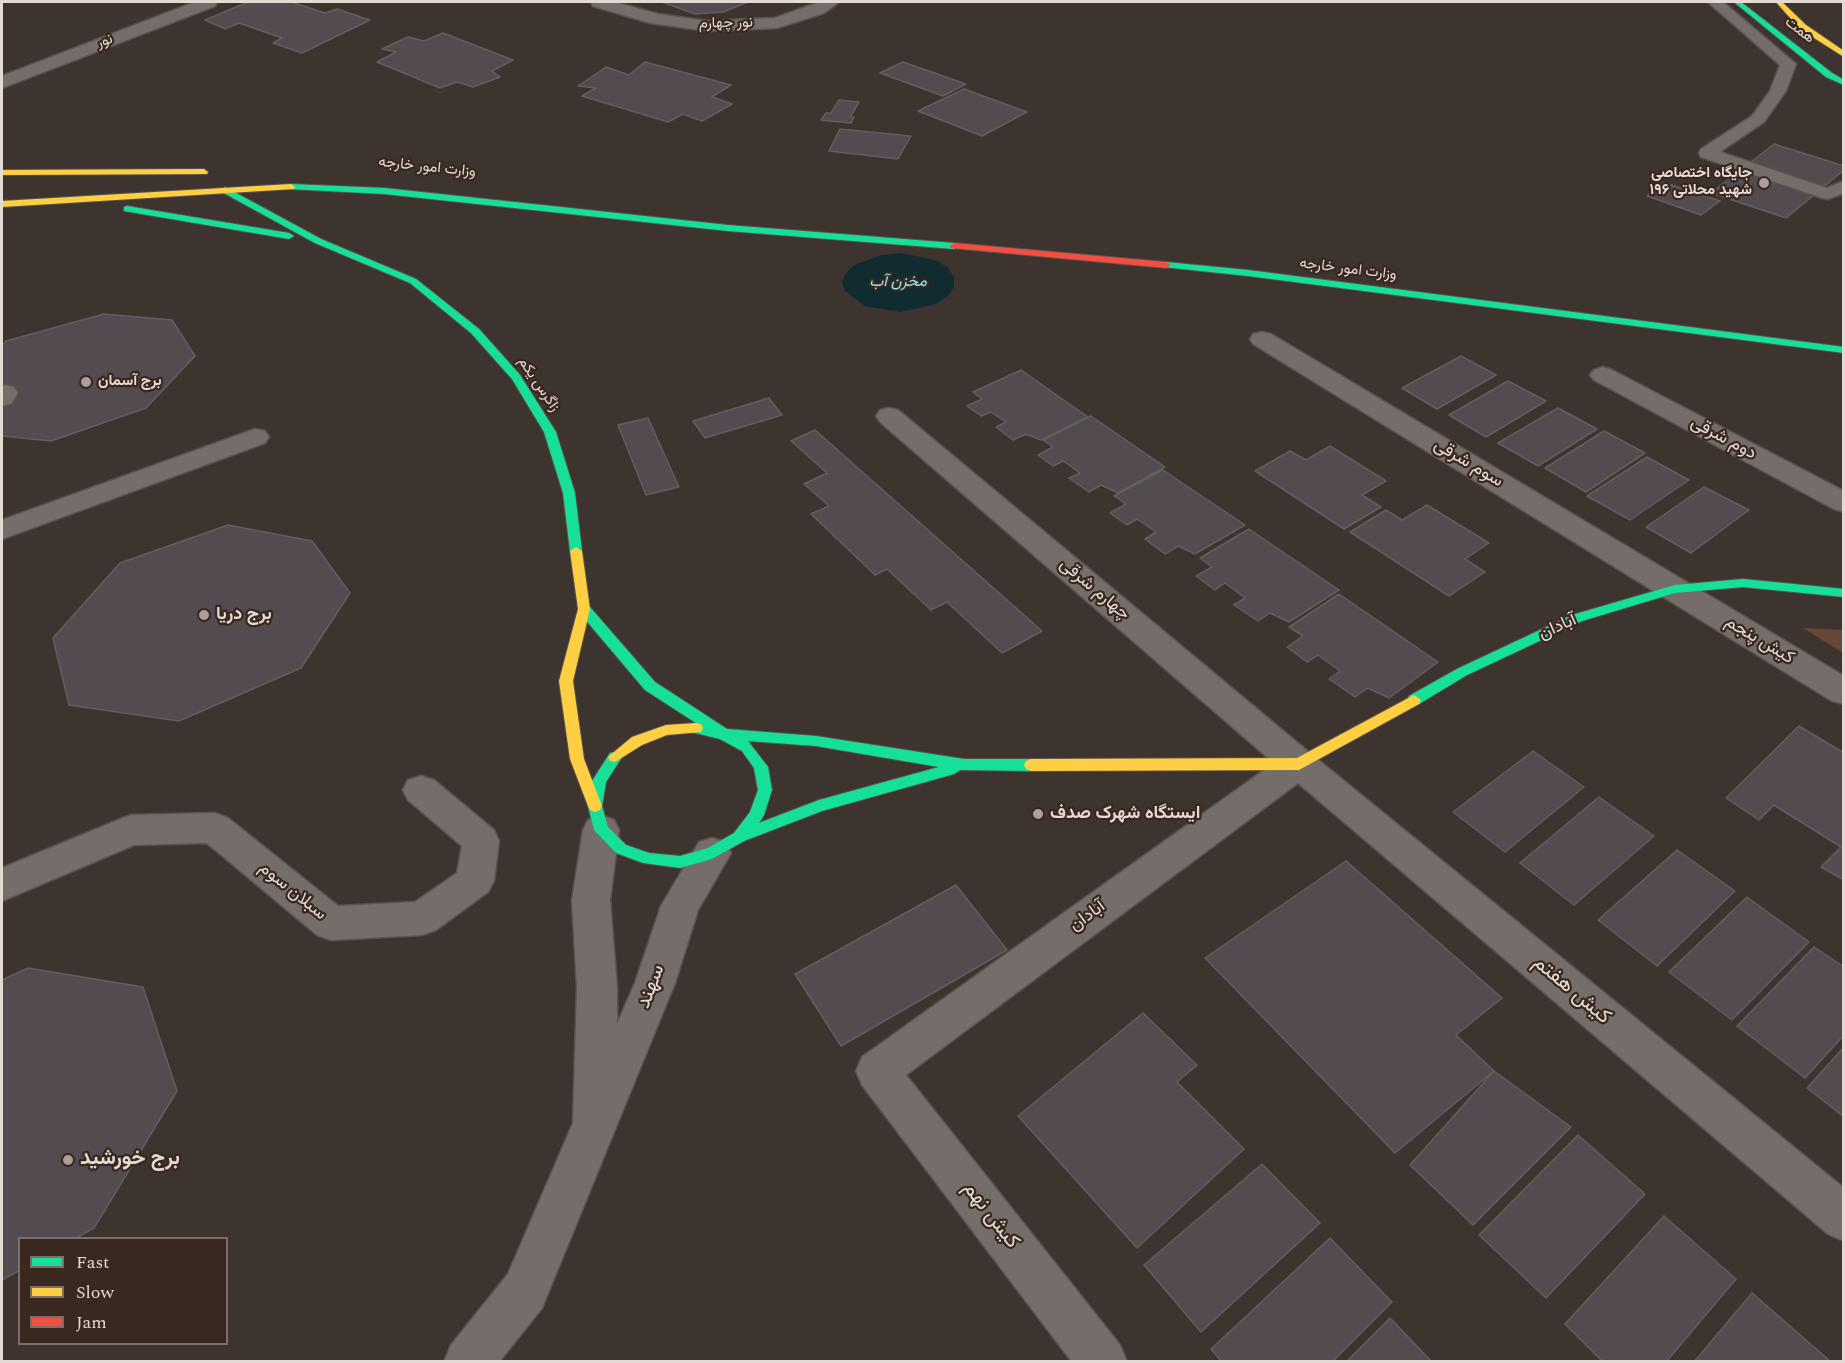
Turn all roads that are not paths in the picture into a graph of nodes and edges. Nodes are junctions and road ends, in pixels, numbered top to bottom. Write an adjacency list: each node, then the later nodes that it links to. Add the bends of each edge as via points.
1 (208, 2): 8 (street, نور)
2 (598, 2): 6 (street, نور چهارم, via 656,19 707,27 777,23)
3 (1715, 2): 14 (lane, via 1788,64 1778,91 1758,119 1707,153 1828,194)
4 (1737, 2): 9 (main road, همت)
5 (1779, 2): 7 (main road, همت, via 1803,27)
6 (824, 5)
7 (1844, 55)
8 (2, 82)
9 (1844, 83)
10 (169, 171): 11 (main road); 12 (main road); 15 (main road)
11 (214, 172)
12 (2, 173)
13 (271, 174): 21 (main road, وزارت امور خارجه, via 388,180)
14 (1844, 186)
15 (225, 189): 16 (main road, وزارت امور خارجه); 18 (main road, وزارت امور خارجه); 22 (main road)
16 (384, 191): 17 (main road); 21 (main road, وزارت امور خارجه, via 728,228)
17 (325, 201)
18 (32, 202): 19 (main road, وزارت امور خارجه); 22 (main road, via 131,210)
19 (2, 204)
20 (304, 214): 22 (main road, via 305,224)
21 (847, 236): 24 (main road, وزارت امور خارجه, via 1248,273)
22 (318, 242): 32 (main road, زاگرس یکم, via 412,281 475,331 516,377 550,432 569,493)
23 (1262, 339): 30 (street, سوم شرقی)
24 (1844, 350)
25 (1603, 375): 28 (street, دوم شرقی)
26 (889, 416): 35 (street, چهارم شرقی)
27 (255, 437): 29 (street)
28 (1844, 503)
29 (3, 523)
30 (1675, 590): 31 (main road, آبادان, via 1743,583); 33 (street, کیش پنجم); 35 (main road, آبادان, via 1577,618 1462,672)
31 (1844, 593)
32 (584, 609): 34 (main road, via 650,686); 38 (main road, زاگرس یکم, via 566,681 577,759)
33 (1844, 692)
34 (724, 734): 36 (main road, آبادان, via 816,741); 38 (main road, via 696,728 666,730 637,741 614,758 599,781); 39 (main road, via 747,747 761,766 765,790 757,815)
35 (1299, 764): 36 (main road, آبادان); 41 (street, آبادان); 43 (street, کیش هفتم)
36 (964, 765): 39 (main road, آبادان, via 819,806)
37 (421, 789): 40 (street, سبلان سوم, via 481,841 475,881 422,918 331,923 215,828 131,830)
38 (598, 818): 39 (main road, via 621,849 648,859 680,862); 42 (street, سهند, via 591,900 597,987)
39 (726, 845): 42 (street, سهند, via 680,906 655,984)
40 (2, 885)
41 (877, 1071): 45 (street, کیش نهم)
42 (595, 1123): 44 (street, سهند, via 525,1292)
43 (1844, 1218)
44 (468, 1362)
45 (1103, 1362)

